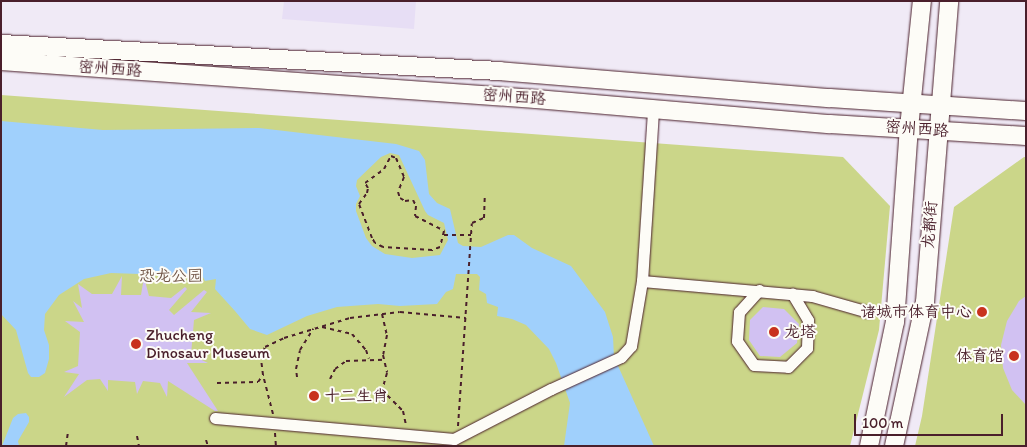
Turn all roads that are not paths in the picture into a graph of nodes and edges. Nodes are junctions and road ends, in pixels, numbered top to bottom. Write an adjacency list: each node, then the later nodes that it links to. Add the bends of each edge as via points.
1 (922, 1): 5 (main road, 龙都街)
2 (949, 1): 6 (main road, 龙都街)
3 (1, 44): 5 (main road, 密州西路, via 499,71)
4 (1, 61): 7 (main road, 密州西路)
5 (912, 102): 6 (main road, 密州西路); 9 (main road, 龙都街)
6 (940, 104): 8 (main road, 密州西路); 10 (main road, 龙都街)
7 (653, 109): 9 (main road, 密州西路); 12 (street)
8 (1026, 111)
9 (909, 128): 10 (main road, 密州西路); 17 (main road, 龙都街, via 895,322)
10 (937, 130): 11 (main road, 密州西路); 18 (main road, 龙都街, via 925,302)
11 (1026, 136)
12 (642, 281): 13 (street); 16 (street, via 631,346 621,357 551,388 457,437)
13 (759, 290): 14 (street); 14 (street, via 739,312 737,341 754,364 788,367 807,348 808,320)
14 (792, 294): 15 (street, via 812,296)
15 (868, 312)
16 (215, 418)
17 (869, 446)
18 (894, 446)

